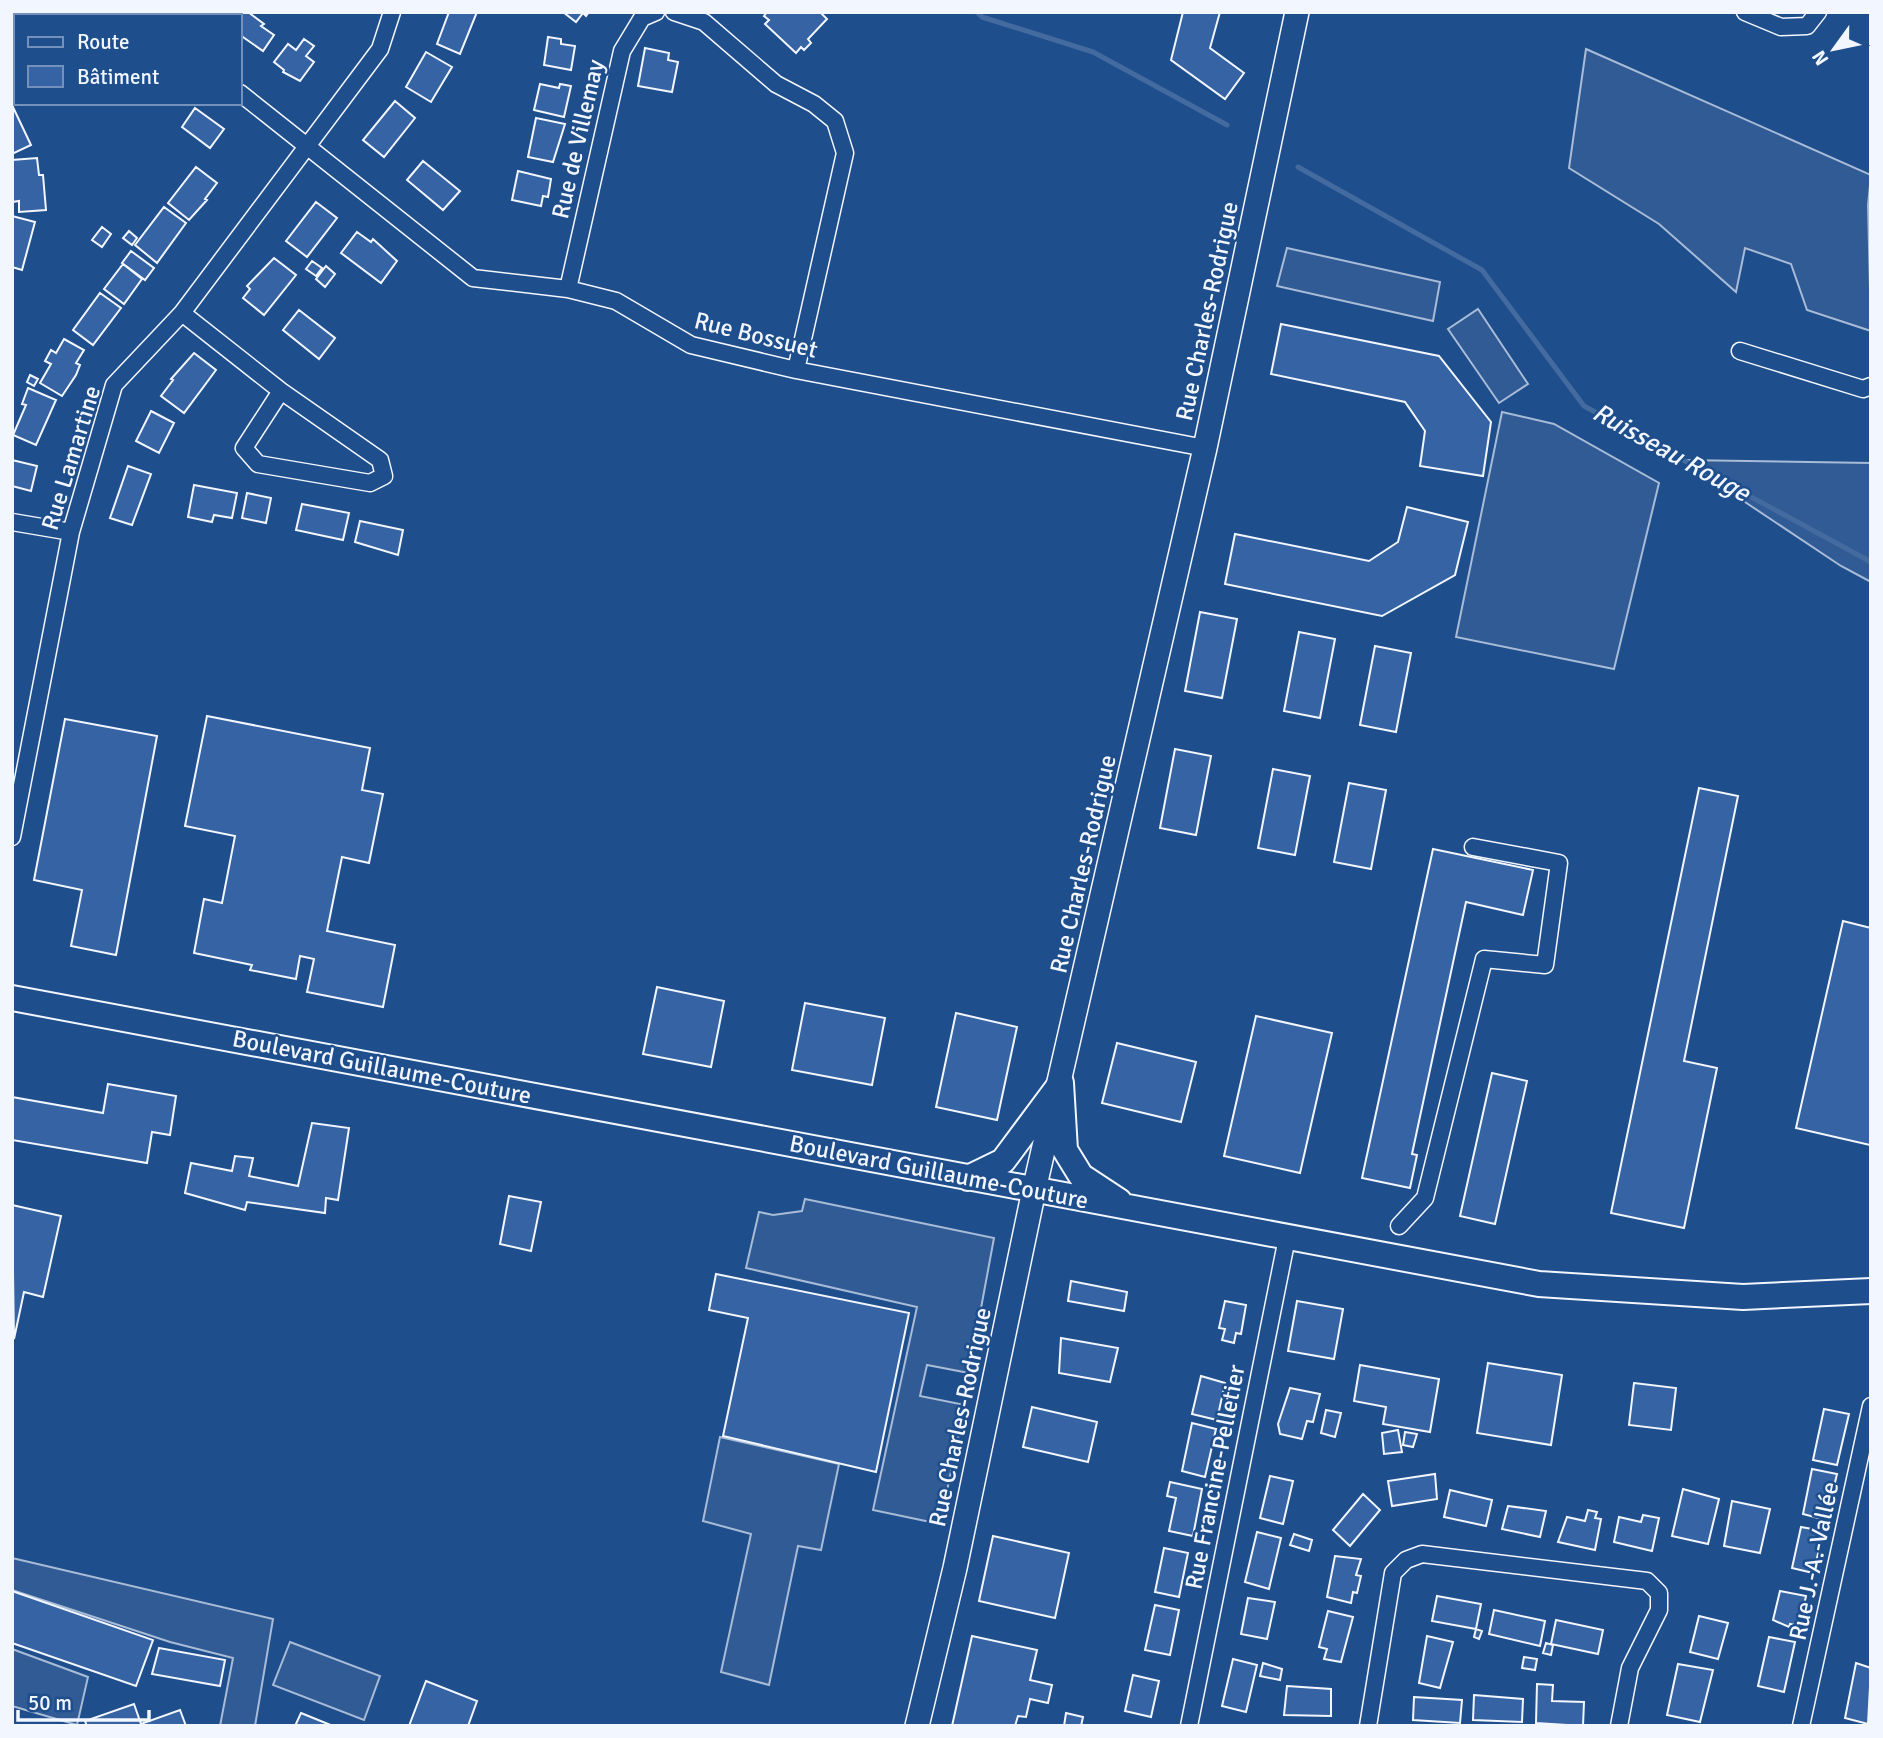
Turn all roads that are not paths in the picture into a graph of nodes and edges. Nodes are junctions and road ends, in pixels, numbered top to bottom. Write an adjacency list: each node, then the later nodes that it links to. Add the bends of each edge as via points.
1 (392, 12): 8 (street, Rue Lamartine, via 380,49)
2 (656, 12): 9 (street, Rue de Villemay, via 642,18 622,51)
3 (674, 12): 12 (street, via 704,22 776,83 835,121 845,153)
4 (1297, 12): 15 (street, Rue Charles-Rodrigue)
5 (1745, 12): 6 (street, via 1781,27 1807,26)
6 (1818, 12)
7 (242, 95): 8 (street, Rue Bossuet)
8 (307, 144): 9 (street, Rue Bossuet, via 474,278); 10 (street, Rue Lamartine)
9 (568, 289): 12 (street, Rue Bossuet, via 616,301 691,345)
10 (182, 313): 14 (street); 17 (street, Rue Lamartine, via 114,385)
11 (1740, 351): 13 (street, via 1863,389)
12 (796, 370): 15 (street, Rue Bossuet)
13 (1871, 386)
14 (281, 391): 14 (street, via 244,448 258,464 370,483 384,476 380,460)
15 (1205, 448): 21 (street, Rue Charles-Rodrigue)
16 (12, 522): 17 (street)
17 (71, 533): 18 (street, Rue Lamartine)
18 (12, 836)
19 (1473, 846): 25 (street, via 1559,863 1545,965 1484,959 1425,1198)
20 (12, 998): 22 (main road, Boulevard Guillaume-Couture)
21 (1061, 1083): 22 (main road, via 1003,1161); 23 (street, Rue Charles-Rodrigue); 24 (main road, via 1065,1150 1081,1176)
22 (968, 1178): 23 (main road, Boulevard Guillaume-Couture)
23 (1034, 1190): 24 (main road, Boulevard Guillaume-Couture); 29 (street, Rue Charles-Rodrigue)
24 (1129, 1208): 26 (main road, Boulevard Guillaume-Couture)
25 (1399, 1226)
26 (1287, 1238): 27 (main road, Boulevard Guillaume-Couture, via 1539,1284 1743,1297); 30 (street, Rue Francine-Pelletier)
27 (1871, 1291)
28 (1871, 1406): 33 (street, Rue J.-A.-Vallée)
29 (917, 1726)
30 (1189, 1726)
31 (1367, 1726): 32 (street, via 1393,1573 1406,1560 1422,1554 1647,1581 1659,1593 1659,1610 1630,1668)
32 (1619, 1726)
33 (1801, 1726)

